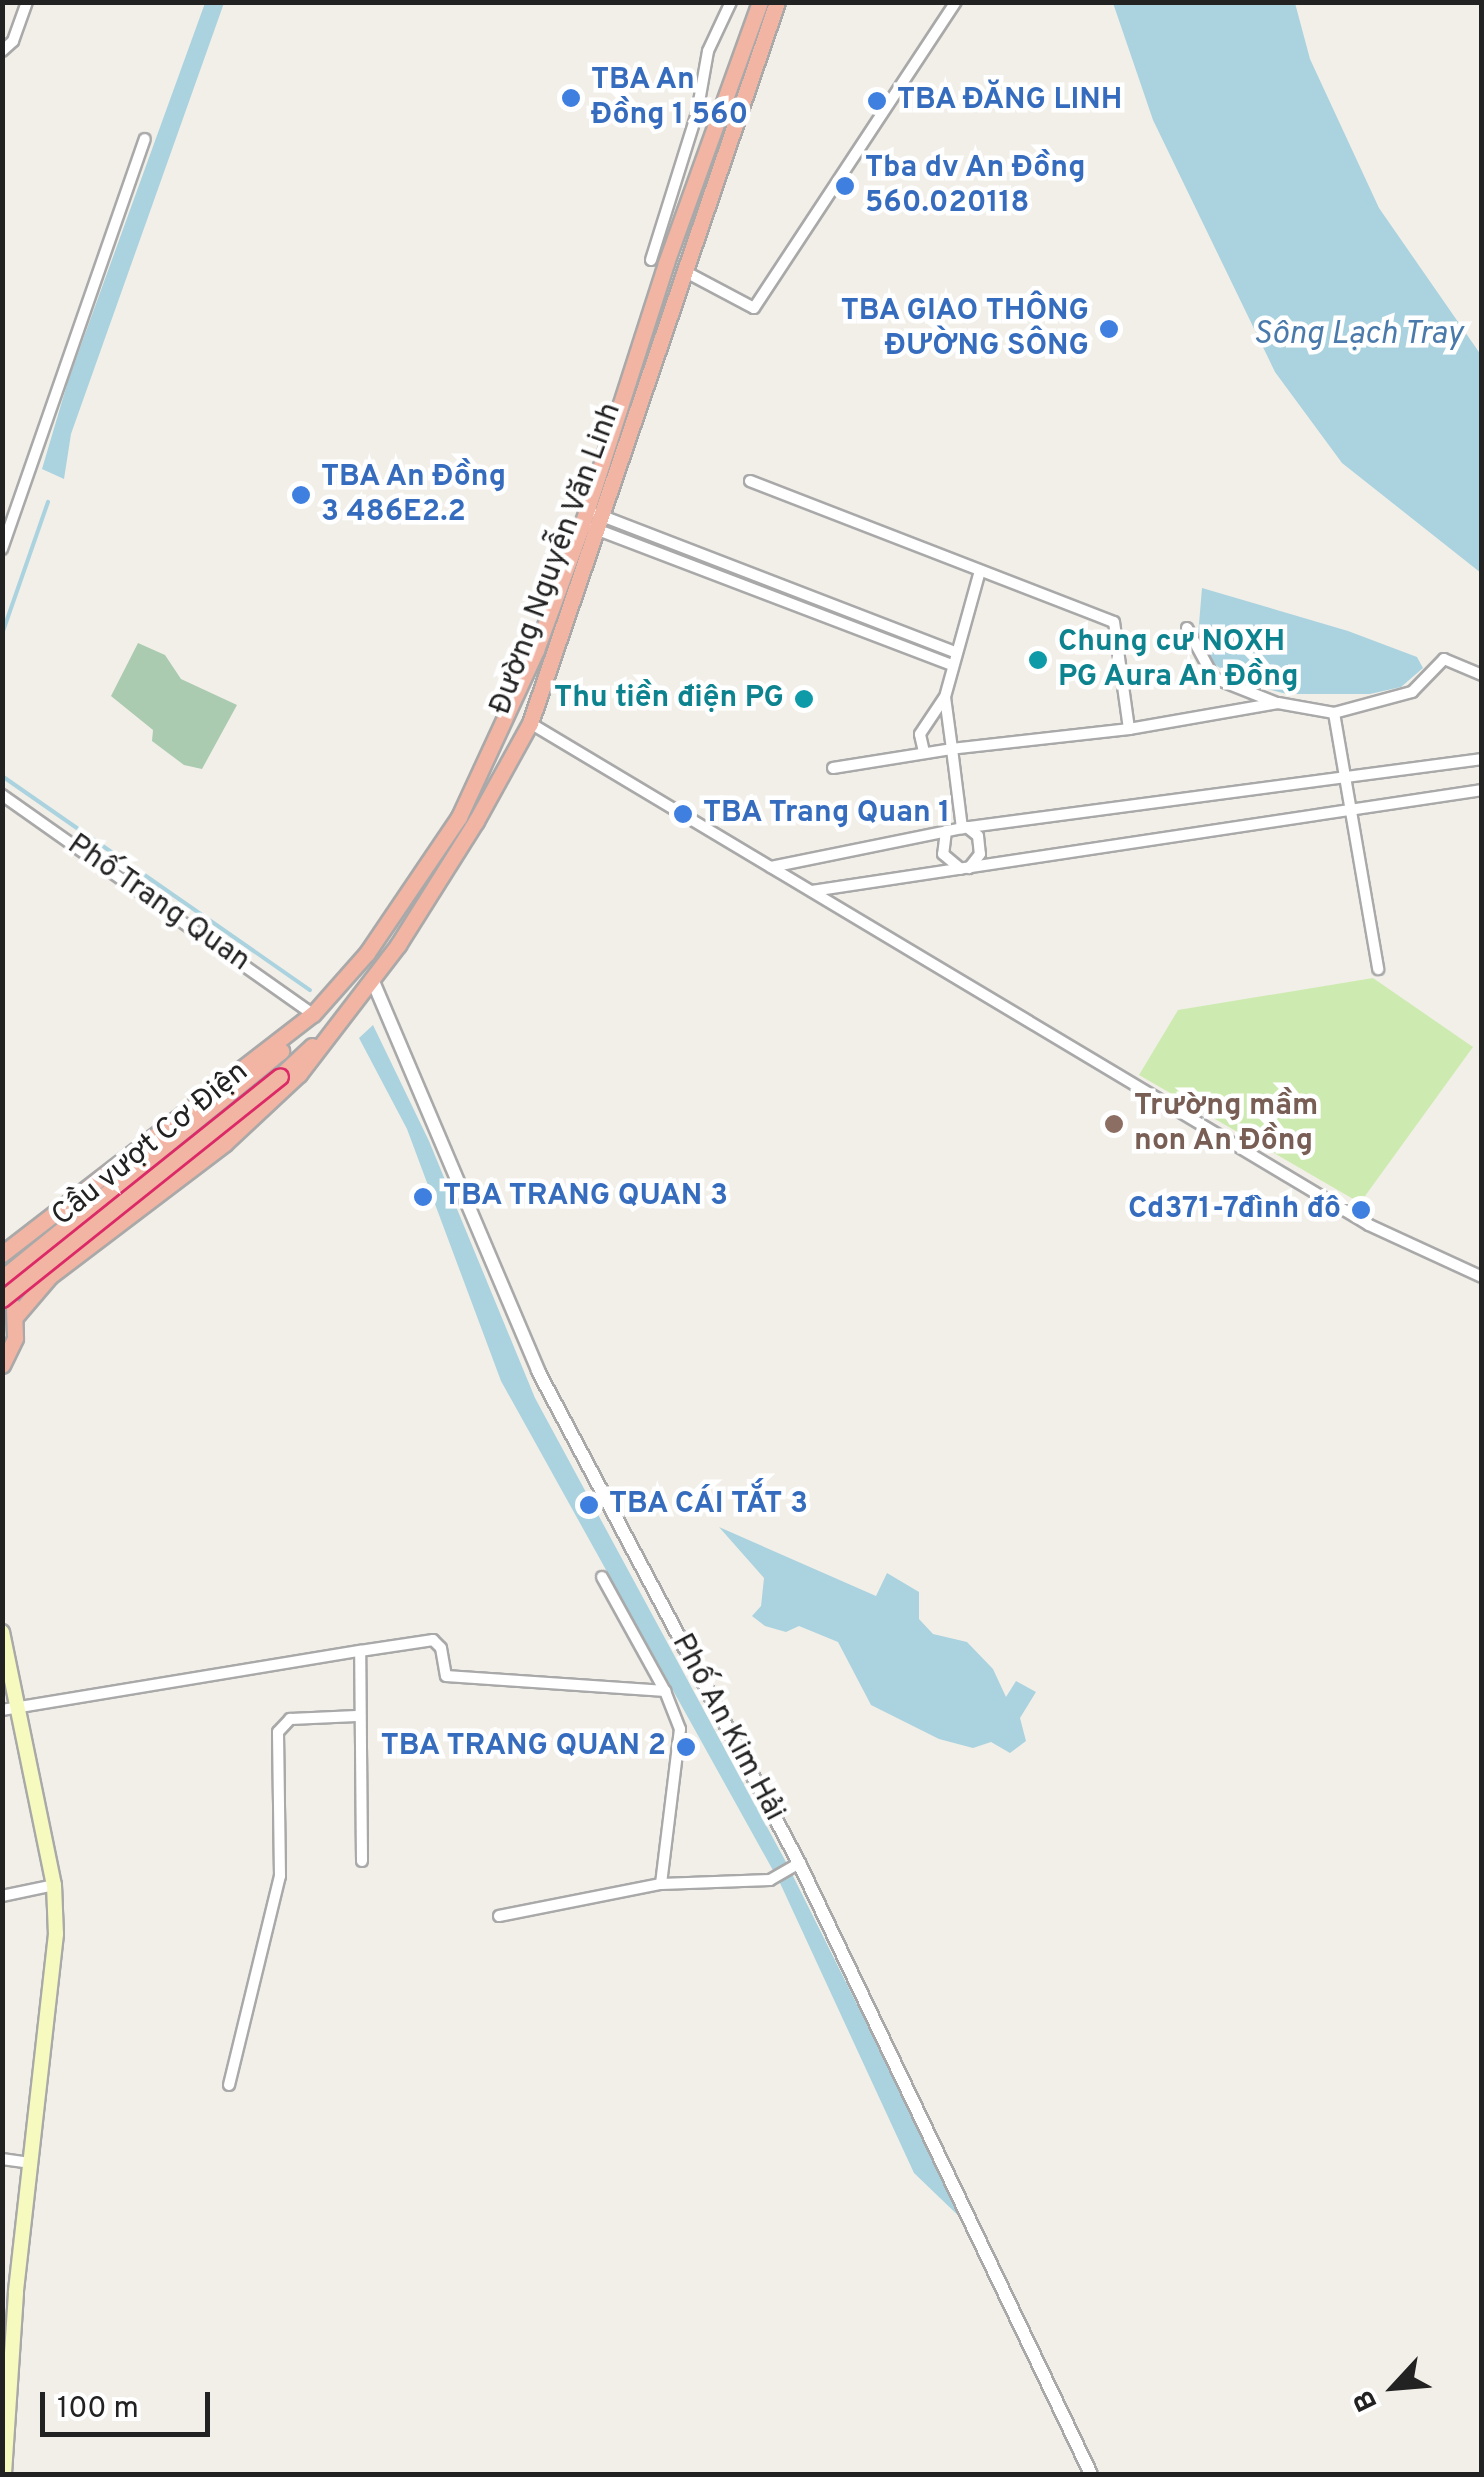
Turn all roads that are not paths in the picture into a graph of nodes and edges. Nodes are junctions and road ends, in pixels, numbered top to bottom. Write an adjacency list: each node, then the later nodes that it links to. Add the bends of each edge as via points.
1 (27, 2): 6 (street, via 14,41)
2 (731, 2): 8 (street, via 708,52 697,113)
3 (760, 2): 11 (highway, Đường Nguyễn Văn Linh, via 666,264)
4 (776, 2): 9 (highway, Đường Nguyễn Văn Linh)
5 (956, 2): 9 (street, via 754,308)
6 (2, 51)
7 (146, 139): 12 (street)
8 (651, 260)
9 (684, 271): 11 (highway, Đường Nguyễn Văn Linh)
10 (750, 481): 13 (street)
11 (592, 520): 15 (street); 16 (street); 21 (highway, Đường Nguyễn Văn Linh); 38 (highway, Đường Nguyễn Văn Linh, via 459,817 366,953)
12 (2, 548)
13 (979, 574): 15 (street); 22 (street, via 1114,622)
14 (1187, 628): 19 (street, via 1214,678)
15 (955, 652): 16 (street)
16 (950, 666): 18 (street)
17 (1482, 675): 20 (street, via 1444,659 1412,692)
18 (944, 698): 23 (street); 24 (street, via 920,734)
19 (1278, 703): 20 (street); 22 (street)
20 (1334, 713): 27 (street)
21 (530, 723): 33 (street); 37 (highway, Đường Nguyễn Văn Linh, via 439,883)
22 (1129, 728): 23 (street)
23 (952, 749): 24 (street); 31 (street)
24 (924, 752): 26 (street)
25 (1482, 759): 27 (street)
26 (833, 768)
27 (1345, 781): 30 (street); 31 (street)
28 (1482, 790): 30 (street)
29 (2, 795): 38 (street, Phố Trang Quan)
30 (1351, 811): 34 (street); 36 (street)
31 (964, 827): 32 (street); 34 (street, via 978,836 980,854)
32 (946, 831): 33 (street); 34 (street, via 943,854)
33 (771, 867): 35 (street)
34 (965, 869): 35 (street)
35 (811, 891): 42 (street, via 1369,1224)
36 (1378, 970)
37 (372, 979): 39 (highway, Đường Nguyễn Văn Linh); 55 (street, Phố An Kim Hải, via 538,1371)
38 (313, 1014): 40 (highway, Cầu vượt Cơ Điện); 41 (highway, Đường Nguyễn Văn Linh)
39 (328, 1028): 40 (highway, Cầu vượt Cơ Điện); 45 (highway, Đường Nguyễn Văn Linh, via 309,1062 276,1098 42,1282)
40 (274, 1070): 43 (highway, Cầu vượt Cơ Điện); 44 (highway, Cầu vượt Cơ Điện, bridge)
41 (2, 1254)
42 (1482, 1277)
43 (2, 1281): 45 (highway)
44 (2, 1299)
45 (16, 1316): 46 (highway)
46 (2, 1364)
47 (602, 1577): 50 (street)
48 (2, 1632): 51 (main road)
49 (360, 1651): 50 (street, via 433,1640 446,1676); 51 (street); 53 (street)
50 (665, 1691): 56 (street, via 680,1729)
51 (18, 1706): 52 (street); 57 (main road)
52 (2, 1710)
53 (357, 1716): 54 (street); 60 (street, via 290,1719 278,1732 280,1876)
54 (362, 1861)
55 (796, 1865): 56 (street, via 773,1878); 64 (street, Phố An Kim Hải)
56 (661, 1884): 59 (street)
57 (54, 1885): 58 (street); 62 (main road, via 56,1974)
58 (2, 1896)
59 (499, 1916)
60 (229, 2085)
61 (2, 2159): 62 (street)
62 (30, 2163): 63 (main road)
63 (4, 2474)
64 (1091, 2474)

